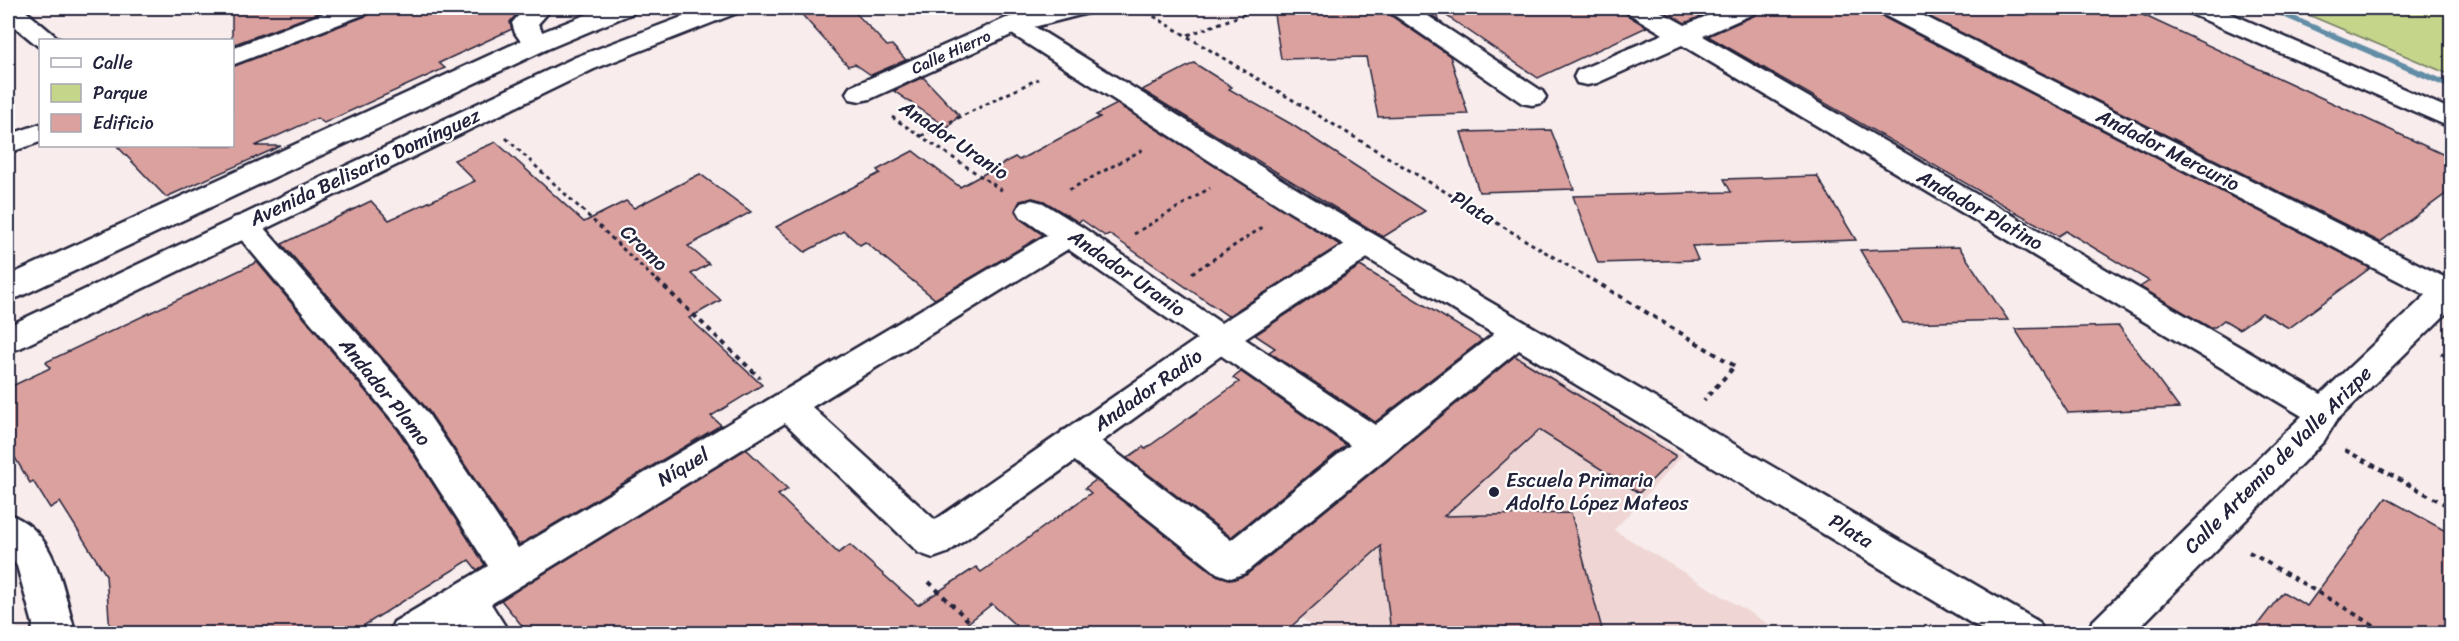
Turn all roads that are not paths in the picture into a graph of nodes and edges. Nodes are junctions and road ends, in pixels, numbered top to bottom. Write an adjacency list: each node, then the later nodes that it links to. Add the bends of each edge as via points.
1 (358, 8): 16 (street)
2 (539, 8): 15 (street, via 525,23)
3 (624, 8): 15 (street, Avenida Belisario Domínguez)
4 (728, 8): 24 (street, Avenida Belisario Domínguez, via 585,63)
5 (1079, 8): 12 (street, Calle Hierro)
6 (1400, 8): 19 (street)
7 (1637, 8): 13 (street, Andador Platino)
8 (1746, 8): 13 (street)
9 (1889, 8): 28 (street, Andador Mercurio)
10 (2198, 8): 20 (street)
11 (8, 9): 14 (street)
12 (1013, 24): 18 (street, Calle Hierro); 26 (street, Plata)
13 (1683, 35): 17 (street); 33 (street, Andador Platino)
14 (47, 39)
15 (536, 44): 27 (street, Avenida Belisario Domínguez)
16 (234, 56)
17 (1587, 77)
18 (860, 93)
19 (1532, 97)
20 (2451, 120)
21 (39, 132): 22 (street)
22 (8, 145)
23 (1032, 210): 25 (street, Andador Uranio)
24 (244, 225): 31 (street, Avenida Belisario Domínguez); 37 (street, Andador Plomo, via 413,420)
25 (1071, 234): 30 (street, Andador Uranio); 32 (street, Níquel)
26 (1367, 244): 29 (street, Plata); 30 (street, Andador Radio)
27 (8, 289)
28 (2449, 290): 33 (street, Calle Artemio de Valle Arizpe)
29 (1518, 333): 35 (street); 42 (street, Plata)
30 (1221, 339): 34 (street, Andador Radio); 35 (street, Andador Uranio)
31 (8, 340)
32 (788, 405): 34 (street, Andador Radio, via 933,542); 37 (street, Níquel)
33 (2317, 421): 43 (street, Calle Artemio de Valle Arizpe)
34 (1075, 441): 35 (street, via 1231,562)
35 (1376, 444)
36 (8, 529): 39 (street, via 35,559)
37 (512, 570): 38 (street, Níquel)
38 (465, 599): 40 (street, Níquel); 41 (street)
39 (52, 633)
40 (408, 633)
41 (490, 633)
42 (2025, 633)
43 (2106, 633)

